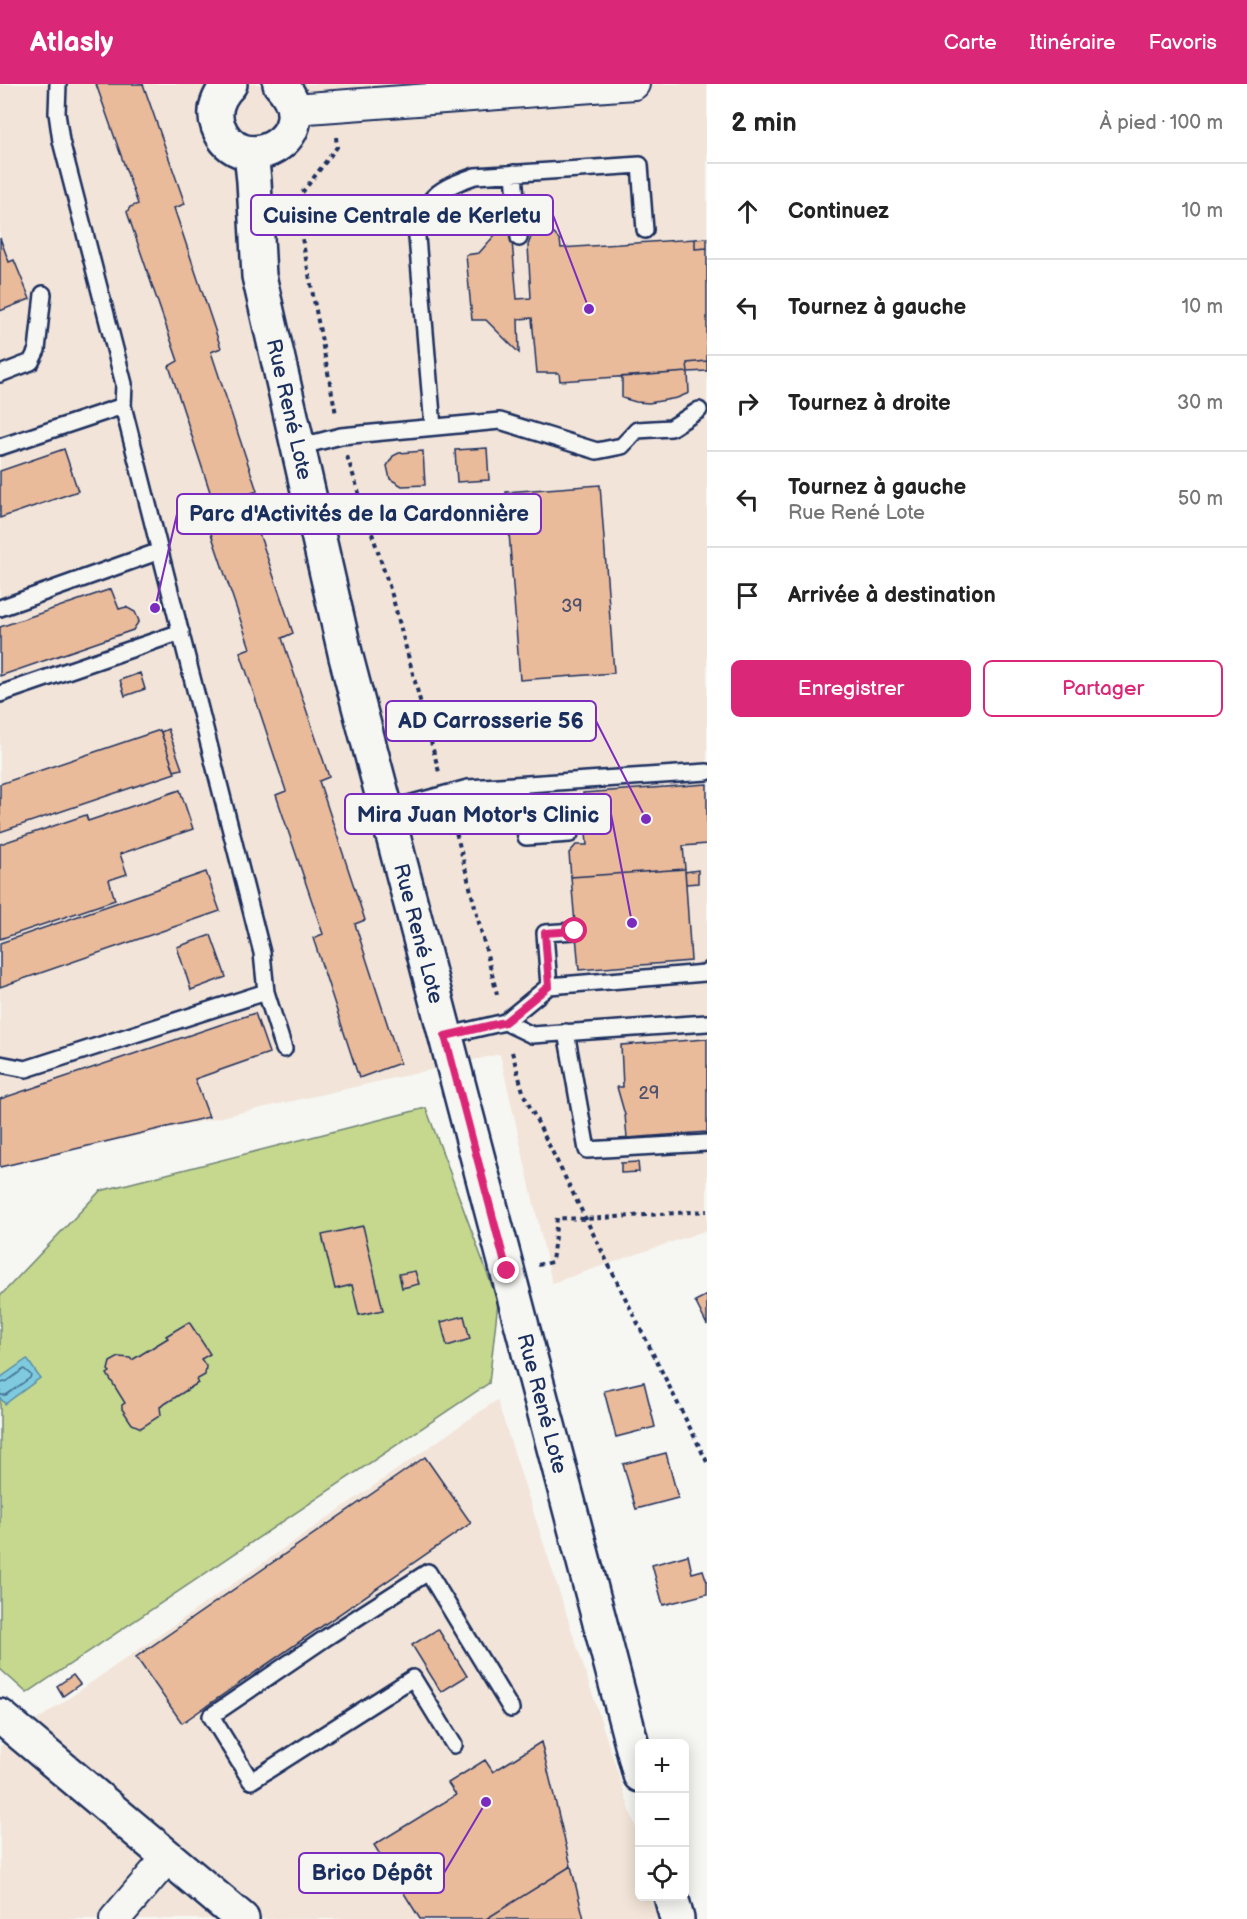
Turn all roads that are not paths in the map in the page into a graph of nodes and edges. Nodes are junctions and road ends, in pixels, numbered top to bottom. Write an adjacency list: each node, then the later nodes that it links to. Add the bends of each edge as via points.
1 (58, 84): 13 (lane, via 61,141 124,384)
2 (230, 84): 7 (main road, via 221,93 216,108 217,124 235,149)
3 (634, 84): 4 (street)
4 (551, 87): 5 (street)
5 (519, 88): 6 (street, via 334,106)
6 (287, 96): 7 (main road, via 294,123 288,136 265,152)
7 (251, 153): 17 (main road, Rue René Lote, via 258,276)
8 (514, 173): 9 (lane, via 640,165); 10 (lane); 15 (lane, via 475,176 454,183 428,202 420,217 417,237)
9 (645, 231)
10 (519, 238)
11 (43, 294): 12 (lane, via 37,350 31,362)
12 (0, 374)
13 (123, 406): 16 (lane); 18 (lane)
14 (699, 410): 15 (lane, via 671,428 637,430 622,446 597,451 500,421)
15 (433, 427): 17 (lane, via 340,436)
16 (0, 447)
17 (298, 447): 24 (main road, Rue René Lote)
18 (160, 551): 19 (lane); 20 (lane)
19 (0, 608)
20 (181, 632): 21 (lane); 29 (lane, via 262,953)
21 (0, 694)
22 (707, 772): 23 (lane)
23 (519, 785): 24 (lane, via 468,788); 25 (lane, via 526,837)
24 (386, 810): 33 (main road, Rue René Lote)
25 (570, 834)
26 (575, 931): 28 (lane, via 545,933)
27 (707, 971): 28 (lane)
28 (549, 986): 30 (lane)
29 (266, 992): 34 (lane); 35 (lane, via 26,1069)
30 (505, 1022): 32 (lane, via 532,1035); 33 (lane)
31 (707, 1023): 32 (lane)
32 (566, 1032): 36 (lane, via 587,1150)
33 (445, 1036): 40 (main road, Rue René Lote)
34 (284, 1049)
35 (0, 1064)
36 (707, 1143)
37 (512, 1709): 39 (lane, via 428,1572 211,1716 251,1781 412,1678)
38 (0, 1716): 41 (main road)
39 (454, 1745)
40 (635, 1760)
41 (168, 1857): 43 (street); 44 (main road)
42 (672, 1901): 45 (main road)
43 (115, 1919)
44 (242, 1919)
45 (677, 1919)

